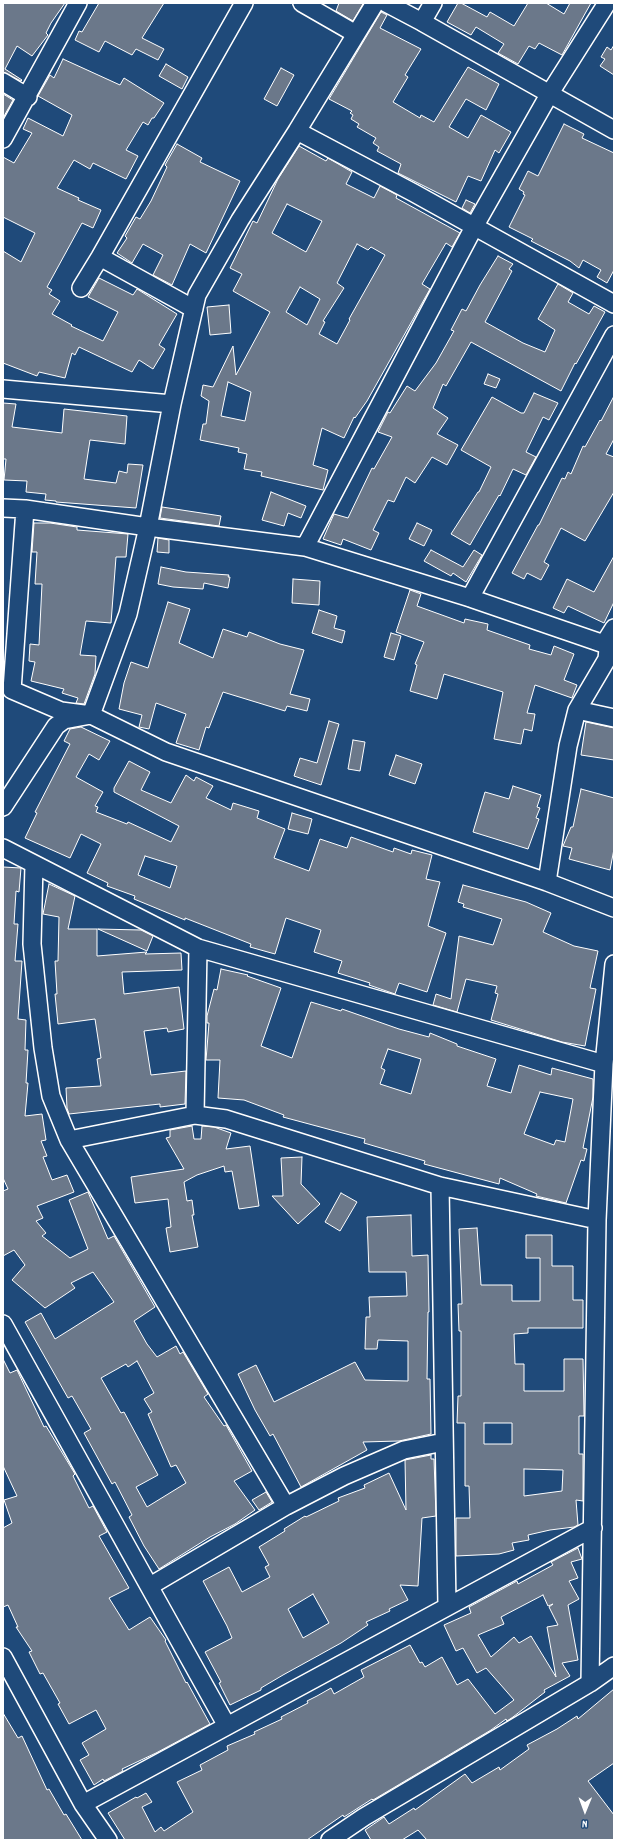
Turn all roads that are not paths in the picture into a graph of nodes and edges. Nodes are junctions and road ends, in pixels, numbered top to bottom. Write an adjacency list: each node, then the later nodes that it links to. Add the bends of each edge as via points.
1 (78, 3): 12 (street)
2 (244, 3): 17 (street)
3 (302, 3): 9 (street)
4 (375, 3): 9 (street)
5 (386, 3): 8 (street)
6 (433, 3): 8 (street)
7 (607, 3): 11 (street)
8 (422, 22): 11 (street)
9 (356, 34): 14 (street)
10 (3, 82): 12 (street)
11 (550, 93): 13 (street); 16 (street)
12 (28, 97): 15 (street)
13 (614, 130)
14 (297, 131): 16 (street); 20 (street, via 240,220 197,295)
15 (3, 139)
16 (474, 227): 19 (street); 27 (street)
17 (100, 257): 18 (street); 20 (street)
18 (81, 288)
19 (614, 304)
20 (194, 309): 23 (street)
21 (614, 335): 28 (street)
22 (3, 389): 23 (street)
23 (172, 404): 26 (street)
24 (3, 508): 25 (street)
25 (25, 509): 26 (street); 32 (street, via 12,690 61,712)
26 (148, 528): 27 (street); 32 (street, via 128,614)
27 (305, 547): 28 (street)
28 (470, 598): 30 (street)
29 (614, 628): 30 (street)
30 (604, 644): 31 (street, via 608,649 607,659)
31 (577, 710): 33 (street); 37 (street, via 568,746)
32 (91, 715): 34 (street, via 64,720 56,726); 37 (street, via 166,752)
33 (614, 718)
34 (3, 807)
35 (3, 848): 36 (street)
36 (34, 864): 39 (street); 43 (street, via 32,944 43,1048 51,1096)
37 (547, 882): 38 (street)
38 (614, 908)
39 (198, 948): 41 (street); 42 (street)
40 (614, 964): 41 (street)
41 (604, 1064): 45 (street)
42 (195, 1115): 43 (street); 44 (street, via 226,1119)
43 (69, 1140): 48 (street)
44 (440, 1186): 45 (street); 47 (street)
45 (597, 1220): 49 (street)
46 (3, 1324): 50 (street)
47 (444, 1442): 48 (street, via 404,1450 344,1476); 51 (street)
48 (286, 1506): 50 (street)
49 (592, 1528): 51 (street); 54 (street)
50 (150, 1586): 55 (street)
51 (447, 1606): 55 (street)
52 (3, 1656): 56 (street)
53 (614, 1666): 54 (street)
54 (590, 1683): 58 (street, via 364,1817)
55 (227, 1726): 56 (street)
56 (83, 1804): 57 (street)
57 (108, 1840)
58 (330, 1840)

